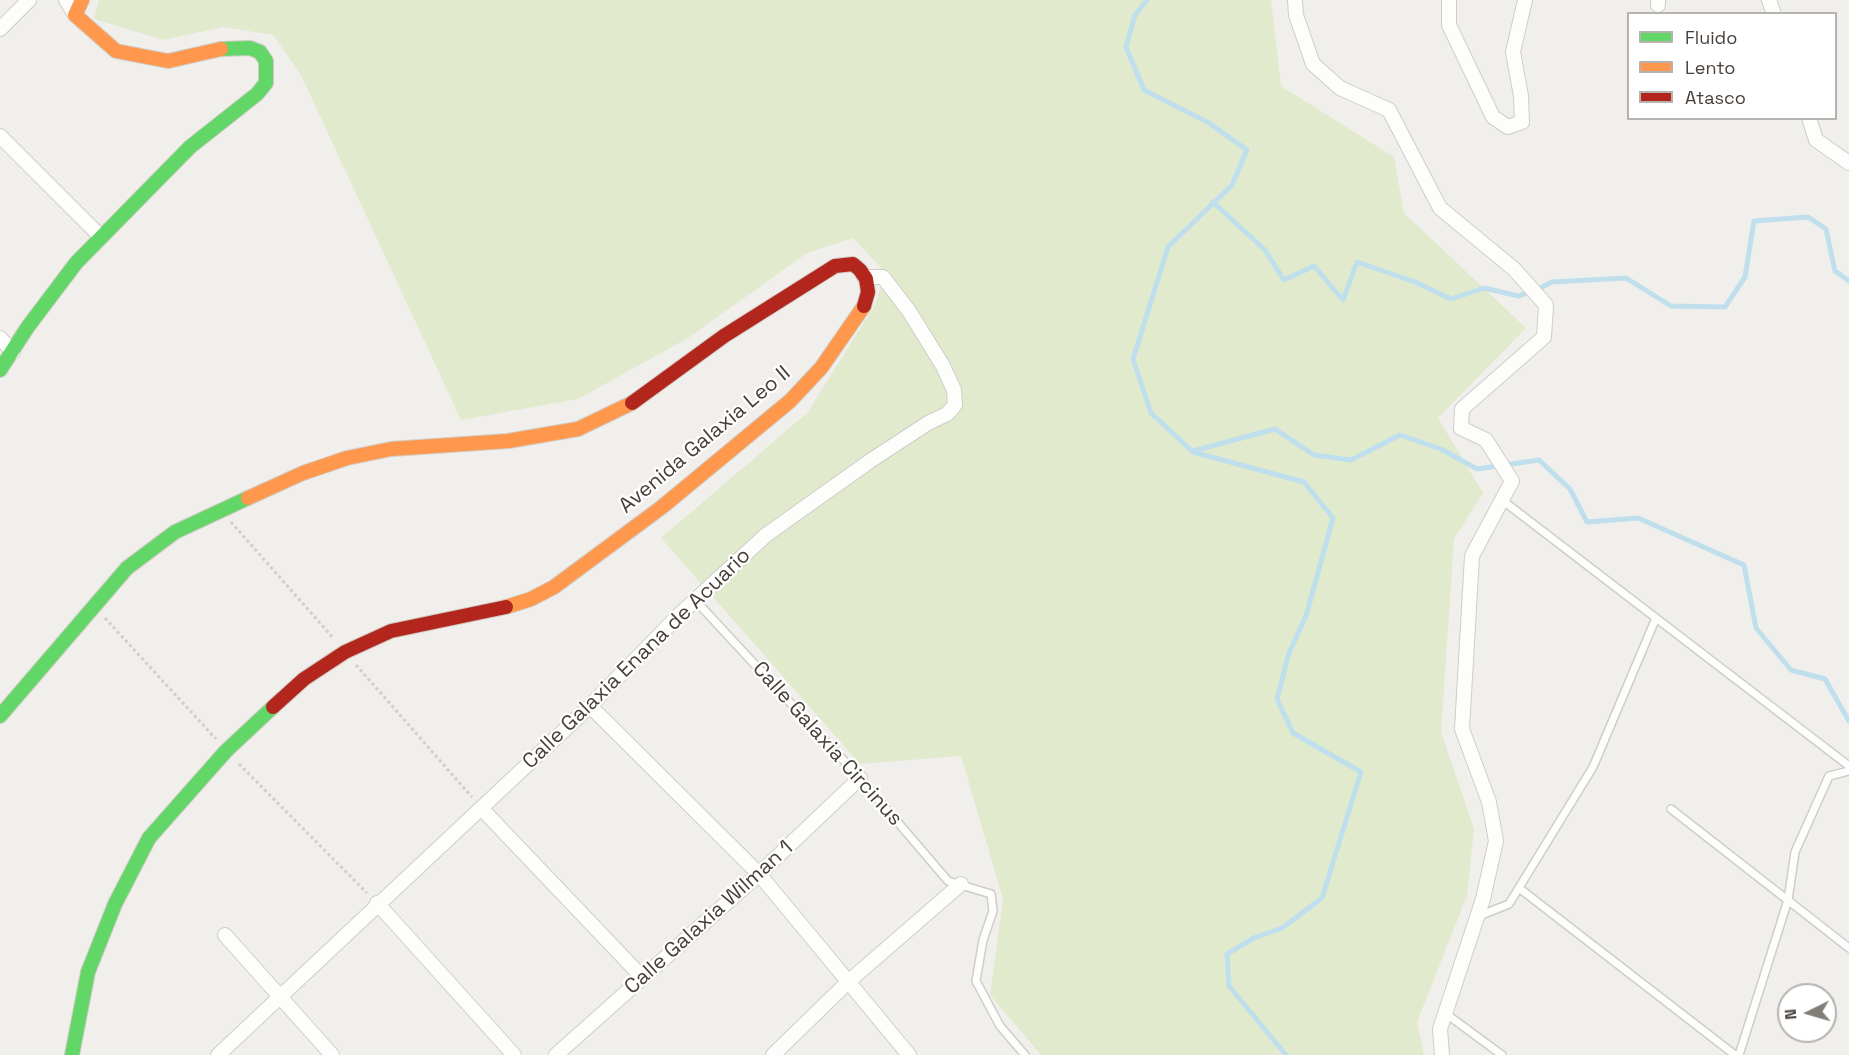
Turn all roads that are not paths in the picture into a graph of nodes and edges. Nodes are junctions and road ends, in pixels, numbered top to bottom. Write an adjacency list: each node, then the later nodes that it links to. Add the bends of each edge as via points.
1 (29, 0): 8 (street)
2 (66, 0): 7 (street)
3 (82, 0): 7 (street)
4 (1295, 0): 17 (street, via 1296,15 1313,64 1340,88 1389,110 1440,208 1514,269 1546,305 1544,337 1462,409 1461,428 1486,440 1512,481)
5 (1449, 0): 6 (street, via 1449,25 1493,117 1508,127 1522,122 1512,52)
6 (1526, 0)
7 (75, 15): 12 (street, via 116,51 168,62 219,49 250,48 260,52 268,72 266,83 253,98 190,147)
8 (0, 29)
9 (1810, 120): 11 (street, via 1816,140)
10 (0, 136): 12 (street)
11 (1849, 164)
12 (100, 236): 15 (street, via 27,328)
13 (864, 276): 18 (street, Calle Galaxia Enana de Acuario, via 883,277 909,311 943,366 954,390 955,405 766,536); 21 (street, via 853,264 834,266 724,336 630,405 578,429 508,441 391,449 347,458 303,473 175,532 127,568); 39 (street, Avenida Galaxia Leo II, via 868,292 864,306 821,368 790,401 662,507 554,587 531,599 391,631 345,652 304,679 226,751 149,838 115,904 88,972)
14 (0, 338): 15 (street)
15 (13, 352): 16 (street)
16 (0, 370)
17 (1502, 500): 19 (lane); 32 (street, via 1472,555 1462,717 1462,729 1489,801 1496,841)
18 (695, 600): 20 (street, Calle Galaxia Enana de Acuario); 24 (lane, Calle Galaxia Circinus)
19 (1656, 618): 22 (lane); 29 (lane, via 1593,766)
20 (590, 706): 25 (street, Calle Galaxia Enana de Acuario); 27 (street)
21 (0, 716)
22 (1849, 766)
23 (1849, 771): 30 (lane, via 1829,777 1795,852)
24 (860, 778): 27 (street, Calle Galaxia Wilman 1); 28 (lane, Calle Galaxia Circinus, via 948,880)
25 (481, 807): 31 (street, Calle Galaxia Enana de Acuario); 35 (street)
26 (1671, 809): 30 (lane)
27 (759, 874): 35 (street, Calle Galaxia Wilman 1); 36 (street)
28 (961, 884): 36 (street); 46 (lane, Calle Galaxia Circinus, via 991,894 993,911 976,981 1000,1026)
29 (1519, 888): 32 (lane, via 1509,904); 49 (lane)
30 (1788, 900): 34 (lane); 49 (lane)
31 (377, 903): 37 (street, Calle Galaxia Enana de Acuario); 42 (street)
32 (1477, 917): 38 (street)
33 (225, 934): 37 (street)
34 (1849, 948)
35 (643, 978): 43 (street, Calle Galaxia Wilman 1)
36 (848, 982): 44 (street); 45 (street)
37 (280, 996): 40 (street, Calle Galaxia Enana de Acuario); 41 (street)
38 (1445, 1013): 47 (street, via 1440,1029); 48 (lane)
39 (72, 1055)
40 (218, 1055)
41 (332, 1055)
42 (514, 1055)
43 (556, 1055)
44 (773, 1055)
45 (909, 1055)
46 (1025, 1055)
47 (1442, 1055)
48 (1502, 1055)
49 (1737, 1055)

